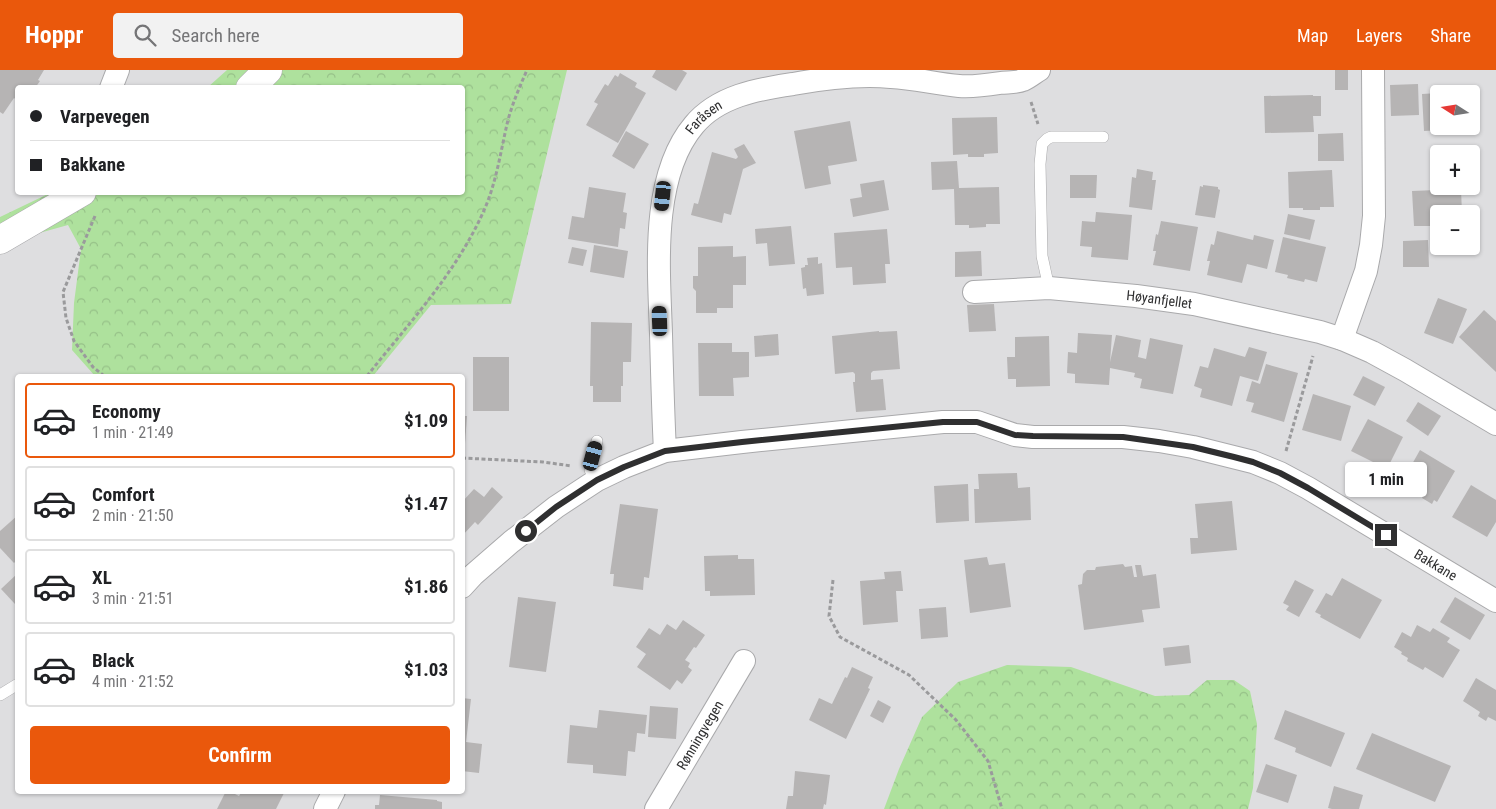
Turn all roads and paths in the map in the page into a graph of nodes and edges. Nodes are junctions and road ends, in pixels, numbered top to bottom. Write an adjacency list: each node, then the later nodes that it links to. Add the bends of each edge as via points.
1 (118, 70): 7 (street)
2 (268, 70): 8 (street)
3 (528, 70): 19 (path, via 509,118 485,208 461,255)
4 (1373, 70): 17 (street, via 1372,245)
5 (894, 73): 6 (street, Faråsen, via 960,86 989,85); 22 (street, Faråsen, via 830,78 744,94 711,110 694,124 683,141 670,168 663,196 660,232)
6 (1030, 75): 10 (path)
7 (112, 85)
8 (253, 85)
9 (1103, 137): 10 (lane, via 1052,137)
10 (1042, 144): 14 (lane, via 1042,256)
11 (52, 202): 12 (street); 13 (street)
12 (90, 202): 18 (path, via 81,247 63,292 66,318 74,341)
13 (0, 240)
14 (1049, 288): 15 (street, Høyanfjellet); 16 (street, Høyanfjellet, via 1194,304)
15 (974, 292)
16 (1320, 332): 17 (street, Høyanfjellet); 24 (path)
17 (1342, 339): 20 (street, Høyanfjellet, via 1405,370)
18 (102, 374)
19 (369, 374)
20 (1496, 424)
21 (597, 441): 25 (lane)
22 (665, 451): 24 (street, Bakkane, via 943,422 977,422 1015,435 1123,437 1167,442 1253,462); 25 (street, Bakkane)
23 (465, 458): 25 (path, via 543,462)
24 (1280, 473): 28 (street, Bakkane)
25 (593, 475): 27 (street, Bakkane)
26 (833, 580): 35 (path, via 829,616 840,637 909,675 956,720 988,761)
27 (465, 584)
28 (1496, 601)
29 (744, 660): 34 (street, Rønningvegen)
30 (15, 686): 31 (lane)
31 (0, 695)
32 (332, 794): 33 (street)
33 (325, 809)
34 (656, 809)
35 (1002, 809)

